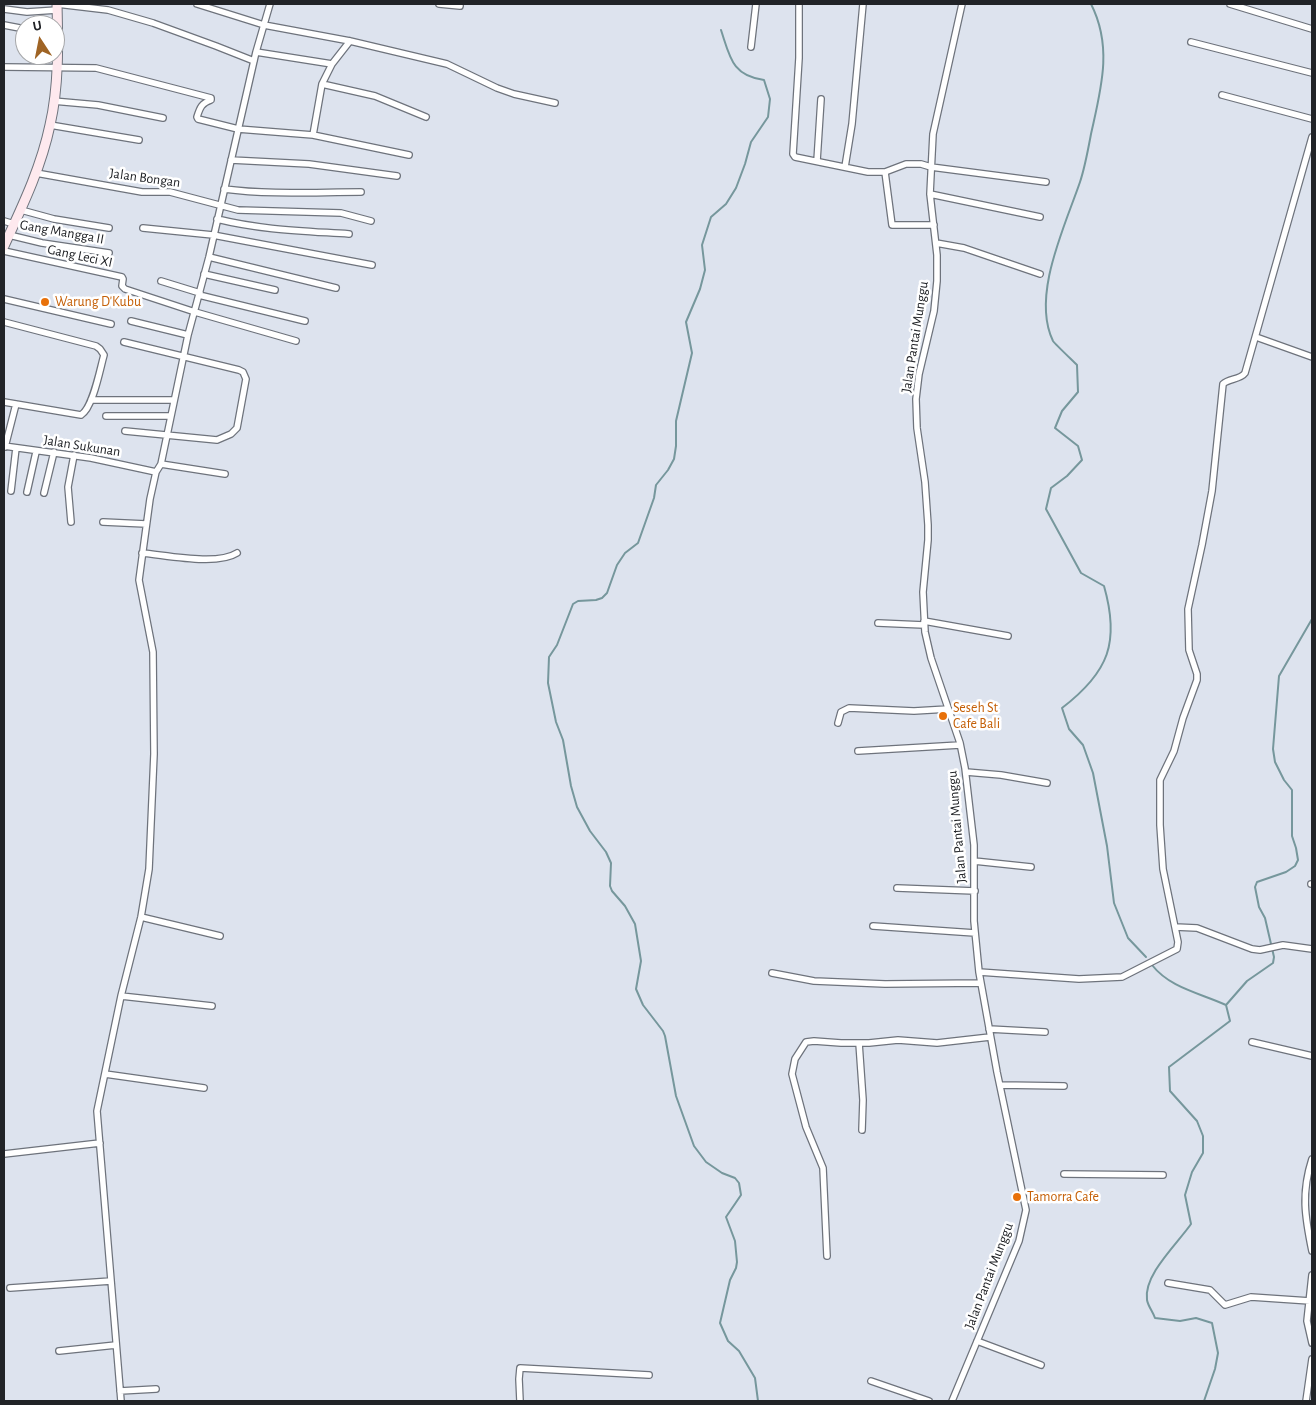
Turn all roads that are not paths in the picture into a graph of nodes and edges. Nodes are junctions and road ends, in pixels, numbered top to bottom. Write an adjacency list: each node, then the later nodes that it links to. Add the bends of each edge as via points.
1 (197, 4): 12 (street)
2 (270, 4): 12 (street)
3 (439, 4): 10 (street)
4 (756, 4): 16 (street)
5 (799, 4): 38 (street, via 793,154)
6 (863, 4): 39 (street)
7 (962, 4): 40 (street, Jalan Pantai Munggu, via 933,134)
8 (1230, 4): 13 (street)
9 (57, 6): 11 (street, via 27,12); 18 (street, via 108,10 152,23)
10 (460, 6)
11 (4, 9)
12 (264, 25): 14 (street); 17 (street)
13 (1312, 29)
14 (350, 41): 19 (street); 27 (street, via 447,64 497,88)
15 (1191, 42): 22 (street)
16 (751, 47)
17 (256, 52): 18 (street); 19 (street)
18 (254, 62): 32 (street)
19 (332, 64): 23 (street)
20 (57, 66): 21 (street); 26 (street); 32 (street, via 96,68 211,98 202,105 198,119)
21 (4, 67)
22 (1312, 73)
23 (322, 84): 28 (street, via 375,96); 33 (street)
24 (1222, 95): 30 (street)
25 (821, 99): 38 (street)
26 (53, 101): 29 (street, via 98,105); 31 (street)
27 (555, 103)
28 (426, 117)
29 (163, 118)
30 (1312, 119)
31 (50, 125): 35 (street); 42 (street)
32 (238, 129): 33 (street); 37 (street)
33 (313, 135): 36 (street)
34 (1312, 137): 80 (street)
35 (139, 140)
36 (409, 155)
37 (231, 160): 43 (street, via 309,164); 45 (street)
38 (817, 161): 39 (street)
39 (845, 167): 41 (street)
40 (931, 167): 41 (street, via 906,164); 44 (street); 47 (street, Jalan Pantai Munggu)
41 (886, 172): 55 (street, via 892,225)
42 (36, 173): 48 (street, Jalan Bongan, via 142,192 170,192); 49 (street)
43 (397, 176)
44 (1046, 182)
45 (224, 189): 46 (street, via 254,193); 48 (street)
46 (361, 192)
47 (930, 194): 50 (street); 55 (street, Jalan Pantai Munggu)
48 (220, 206): 51 (street); 53 (street, Jalan Bongan, via 238,210 341,213)
49 (21, 210): 54 (street); 56 (street, via 54,220)
50 (1040, 216)
51 (217, 219): 58 (street); 59 (street, via 271,229)
52 (4, 221): 54 (street)
53 (371, 221)
54 (14, 224): 60 (street)
55 (934, 224): 61 (street, Jalan Pantai Munggu)
56 (109, 228)
57 (143, 228): 58 (street)
58 (213, 234): 65 (street); 66 (street)
59 (349, 234)
60 (9, 235): 62 (street); 64 (street, Gang Mangga II)
61 (936, 243): 68 (street, via 964,248); 110 (street, Jalan Pantai Munggu, via 934,311 916,398 928,525)
62 (4, 246)
63 (4, 251): 74 (street, Gang Leci XI, via 122,277 123,288)
64 (109, 253)
65 (209, 257): 67 (street); 70 (street)
66 (372, 265)
67 (204, 274): 71 (street); 72 (street)
68 (1040, 274)
69 (161, 281): 72 (street)
70 (336, 288)
71 (275, 290)
72 (199, 294): 74 (street); 76 (street)
73 (4, 299): 78 (street)
74 (195, 312): 79 (street); 81 (street)
75 (131, 321): 79 (street)
76 (305, 321)
77 (4, 322): 85 (street, via 100,349 104,355)
78 (111, 324)
79 (188, 336): 83 (street)
80 (1256, 337): 84 (street); 124 (street, via 1245,373 1223,384 1212,491 1188,609 1189,650 1198,674 1174,751 1160,780 1163,869)
81 (296, 341)
82 (124, 342): 83 (street)
83 (183, 357): 86 (street); 92 (street, via 243,372 246,379 237,428 217,440)
84 (1312, 357)
85 (91, 400): 86 (street); 88 (street, via 81,415)
86 (174, 400): 90 (street)
87 (4, 402): 88 (street)
88 (16, 404): 93 (street)
89 (106, 416): 90 (street)
90 (170, 416): 92 (street)
91 (125, 431): 92 (street)
92 (166, 435): 98 (street)
93 (4, 446): 94 (street, Jalan Sukunan)
94 (16, 448): 95 (street, Jalan Sukunan); 101 (street)
95 (36, 452): 96 (street, Jalan Sukunan); 102 (street)
96 (54, 452): 97 (street, Jalan Sukunan); 103 (street)
97 (74, 455): 99 (street, Jalan Sukunan); 104 (street, via 68,487)
98 (161, 464): 99 (street); 100 (street)
99 (156, 472): 106 (street)
100 (225, 474)
101 (11, 491)
102 (27, 492)
103 (44, 493)
104 (71, 522)
105 (103, 522): 106 (street)
106 (146, 524): 107 (street)
107 (142, 553): 108 (street, via 215,559); 122 (street, via 139,580 153,652 154,754 149,869)
108 (237, 553)
109 (878, 623): 110 (street)
110 (924, 623): 111 (street); 112 (street, Jalan Pantai Munggu, via 931,658)
111 (1008, 636)
112 (948, 709): 113 (street, via 849,708 841,712); 114 (street, Jalan Pantai Munggu)
113 (838, 723)
114 (960, 745): 115 (street); 116 (street, Jalan Pantai Munggu)
115 (858, 751)
116 (966, 772): 117 (street, via 1001,774); 118 (street, Jalan Pantai Munggu)
117 (1047, 783)
118 (974, 861): 119 (street); 121 (street, Jalan Pantai Munggu)
119 (1031, 867)
120 (897, 888): 121 (street)
121 (974, 891): 125 (street, Jalan Pantai Munggu)
122 (141, 917): 126 (street); 131 (street)
123 (873, 926): 125 (street)
124 (1175, 927): 127 (street, via 1197,928 1252,949 1283,945); 129 (street, via 1177,949 1122,977 1079,979)
125 (975, 933): 129 (street, Jalan Pantai Munggu)
126 (220, 936)
127 (1312, 949)
128 (772, 972): 130 (street, via 814,981)
129 (980, 972): 130 (street, Jalan Pantai Munggu)
130 (981, 983): 133 (street, Jalan Pantai Munggu)
131 (121, 996): 132 (street); 139 (street)
132 (212, 1006)
133 (989, 1029): 134 (street); 135 (street, Jalan Pantai Munggu)
134 (1045, 1032)
135 (990, 1038): 137 (street, via 937,1043 889,1040); 140 (street, Jalan Pantai Munggu)
136 (1252, 1042): 138 (street)
137 (859, 1043): 143 (street); 150 (street, via 806,1042 792,1069 806,1127 823,1168)
138 (1312, 1056)
139 (105, 1074): 142 (street); 144 (street, via 98,1108)
140 (1000, 1085): 141 (street); 156 (street, Jalan Pantai Munggu, via 1026,1216 1019,1241)
141 (1064, 1086)
142 (204, 1088)
143 (862, 1130)
144 (100, 1143): 145 (street); 152 (street)
145 (4, 1154)
146 (1312, 1159): 149 (street, via 1304,1207)
147 (1064, 1174): 148 (street)
148 (1163, 1175)
149 (1312, 1251)
150 (828, 1256)
151 (1312, 1275): 155 (street)
152 (111, 1281): 154 (street); 158 (street)
153 (1168, 1284): 155 (street, via 1210,1290 1225,1305 1251,1297)
154 (10, 1288)
155 (1310, 1301): 157 (street, via 1307,1321)
156 (977, 1341): 161 (street); 170 (street, Jalan Pantai Munggu)
157 (1312, 1343)
158 (116, 1345): 159 (street); 166 (street)
159 (59, 1351)
160 (1312, 1359): 164 (street)
161 (1041, 1365)
162 (649, 1375): 168 (street, via 520,1368)
163 (871, 1382): 169 (street)
164 (1310, 1384): 171 (street)
165 (156, 1389): 166 (street)
166 (120, 1391): 167 (street)
167 (121, 1401)
168 (520, 1401)
169 (928, 1401)
170 (952, 1401)
171 (1306, 1401)

